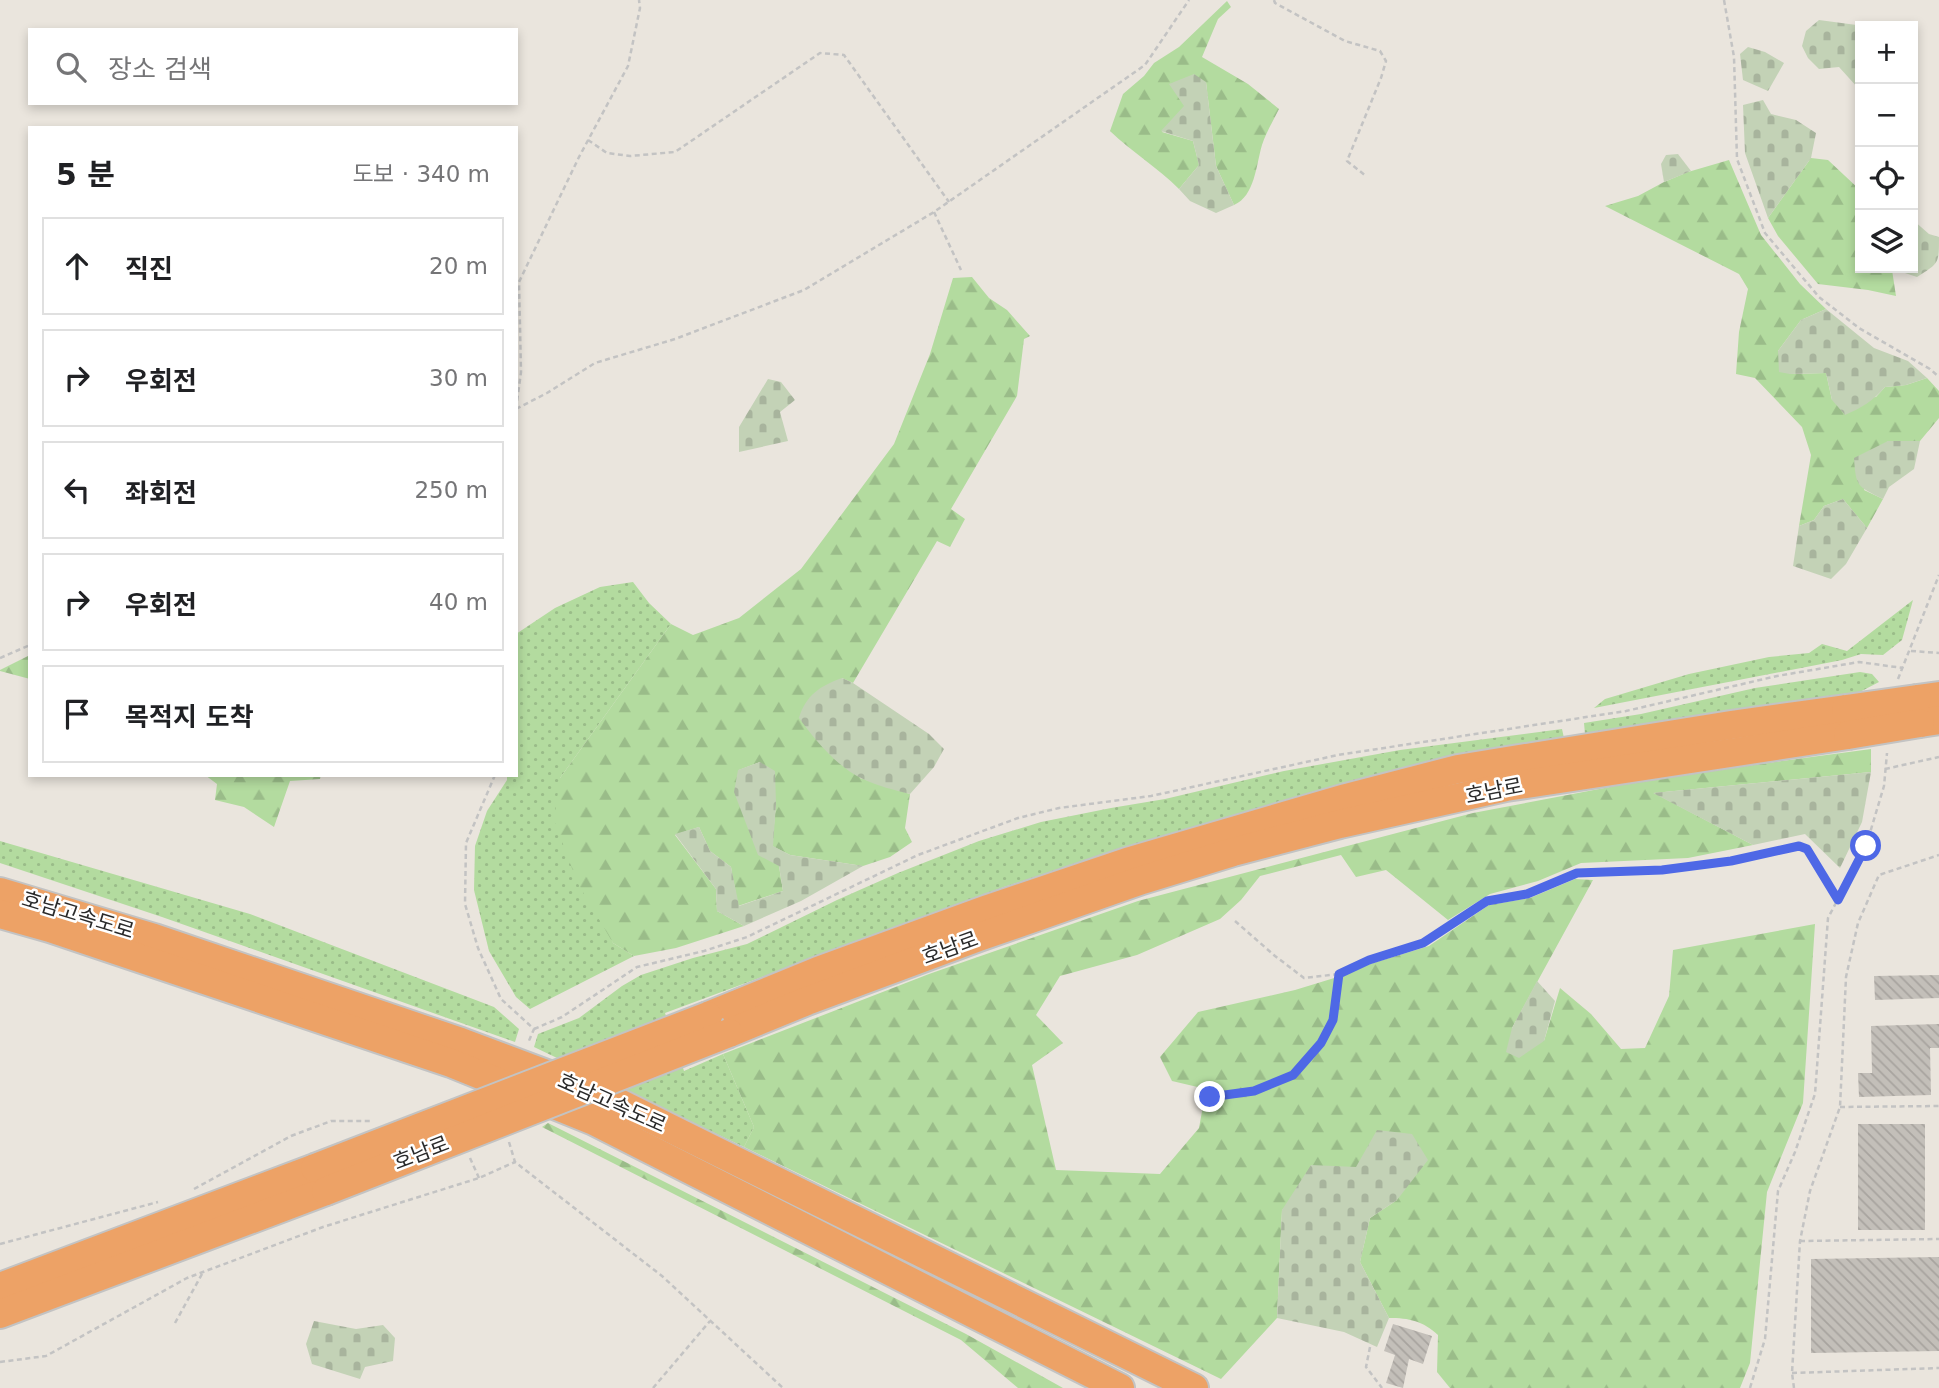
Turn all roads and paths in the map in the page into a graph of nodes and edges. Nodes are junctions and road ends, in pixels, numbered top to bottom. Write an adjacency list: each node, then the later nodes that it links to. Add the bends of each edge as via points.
1 (639, 0): 5 (path, via 628,66)
2 (1189, 0): 7 (path, via 1144,65)
3 (1274, 0): 6 (path, via 1345,41 1380,51 1387,61 1347,161)
4 (1724, 0): 10 (path, via 1734,57 1737,159 1765,233 1819,297 1859,328)
5 (588, 139): 7 (path, via 607,153 675,152 820,53 844,55); 11 (path, via 519,282)
6 (1366, 176)
7 (949, 202): 8 (path)
8 (934, 212): 9 (path); 12 (path, via 804,290 675,339 595,363)
9 (961, 270)
10 (1939, 377)
11 (518, 394)
12 (518, 408)
13 (1939, 575): 15 (path)
14 (28, 646): 17 (path)
15 (1910, 651): 16 (path); 18 (path)
16 (1939, 653)
17 (0, 657)
18 (1903, 668): 19 (path); 30 (path, via 1859,662 1626,710 1338,754 1151,796 1018,818 918,855 747,937 637,967 562,1017)
19 (1922, 705): 35 (highway, 호남로, bridge, via 1847,722 1719,727 1458,769 1127,862 818,971 719,1024)
20 (1887, 753): 22 (path)
21 (1939, 757): 22 (path)
22 (1885, 769): 26 (path, via 1866,846)
23 (494, 777): 30 (path, via 466,844 465,904 501,999)
24 (1939, 855): 33 (path, via 1879,875 1858,923 1846,977)
25 (0, 892): 50 (highway, 호남고속도로, via 154,938 605,1096)
26 (1838, 900): 29 (path, via 1807,849 1799,846 1673,869 1577,873 1527,894 1487,901 1423,943); 52 (path, via 1828,918 1815,1094 1778,1191 1765,1339)
27 (0, 914): 49 (highway, 호남고속도로, via 451,1063 594,1121)
28 (1235, 921): 29 (path, via 1304,978)
29 (1339, 974): 32 (path, via 1333,1020 1321,1043 1293,1075 1254,1091)
30 (534, 1029): 31 (path)
31 (527, 1046)
32 (1210, 1097)
33 (1840, 1107): 34 (path); 37 (path, via 1810,1191)
34 (1939, 1107)
35 (321, 1179): 39 (highway, 호남로); 40 (highway, 호남로)
36 (1939, 1239): 37 (path)
37 (1800, 1241): 46 (path)
38 (203, 1272): 41 (path, via 323,1227 479,1178 515,1161 662,1276); 42 (path); 44 (path, via 46,1356)
39 (0, 1287)
40 (0, 1314)
41 (710, 1321): 47 (path); 48 (path)
42 (175, 1323)
43 (1370, 1347): 51 (path, via 1366,1367)
44 (0, 1362)
45 (1939, 1368): 46 (path)
46 (1792, 1373): 53 (path)
47 (653, 1388)
48 (782, 1388)
49 (1120, 1388)
50 (1194, 1388)
51 (1382, 1388)
52 (1750, 1388)
53 (1794, 1388)

